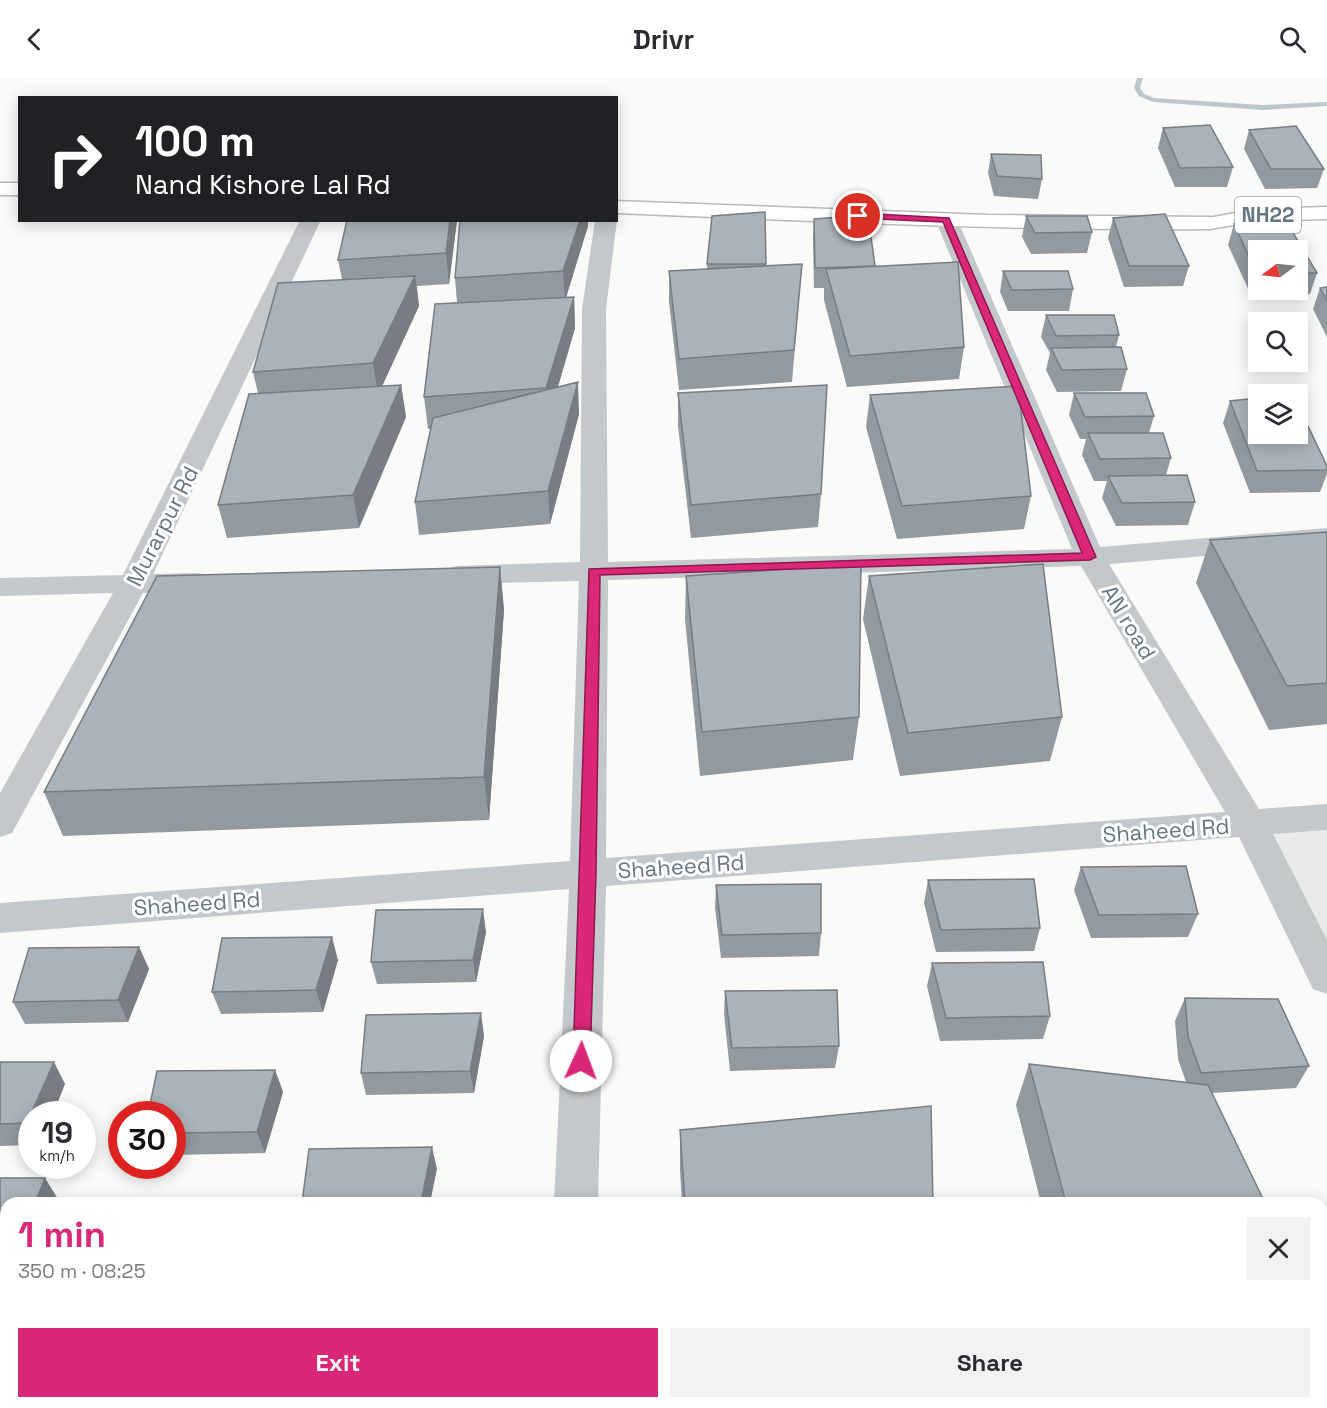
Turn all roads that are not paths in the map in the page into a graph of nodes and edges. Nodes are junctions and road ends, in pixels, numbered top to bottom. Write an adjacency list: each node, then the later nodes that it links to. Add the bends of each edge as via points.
1 (0, 189): 2 (main road)
2 (18, 189)
3 (618, 207): 5 (main road)
4 (1327, 213): 8 (main road, NH22, via 1256,215)
5 (946, 219): 8 (main road); 11 (street, AN road)
6 (310, 222): 15 (street, Murarpur Rd)
7 (606, 222): 12 (street, via 594,309)
8 (1210, 223): 9 (main road)
9 (1327, 226)
10 (1327, 537): 11 (street)
11 (1090, 557): 12 (street); 19 (street, AN road)
12 (594, 571): 13 (street); 20 (street)
13 (428, 576)
14 (228, 581): 15 (street)
15 (133, 584): 16 (street); 18 (street, Murarpur Rd)
16 (0, 587)
17 (1327, 817): 19 (street, Shaheed Rd)
18 (0, 824)
19 (1250, 824): 20 (street, Shaheed Rd); 22 (street, AN road)
20 (588, 873): 21 (street, Shaheed Rd); 23 (street)
21 (0, 918)
22 (1327, 978)
23 (576, 1197)

